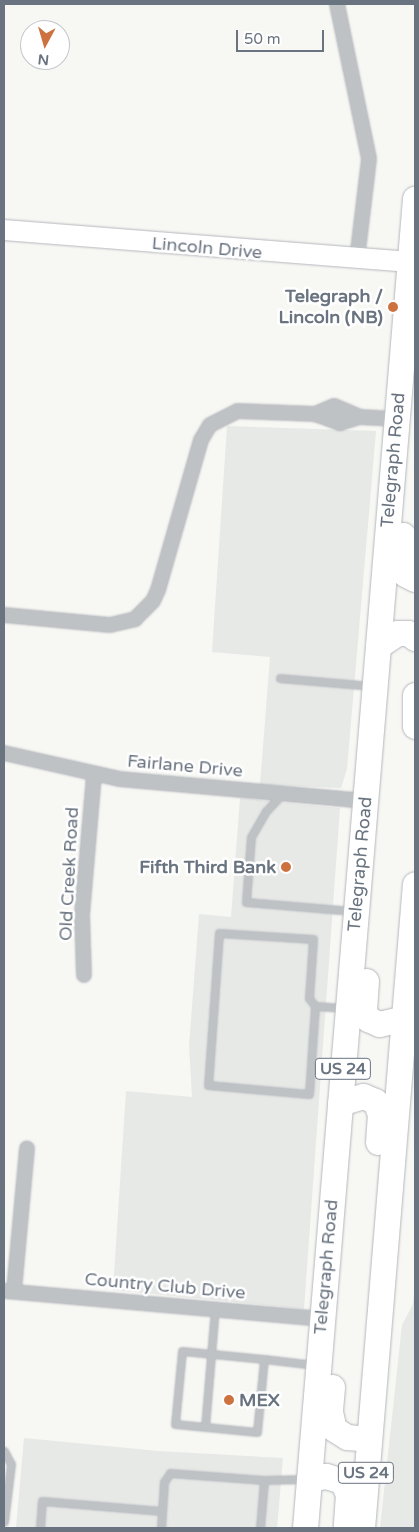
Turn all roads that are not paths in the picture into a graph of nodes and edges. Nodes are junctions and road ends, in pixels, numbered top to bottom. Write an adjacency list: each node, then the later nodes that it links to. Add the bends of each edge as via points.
1 (337, 4): 4 (street, via 368,159)
2 (415, 199): 5 (highway, Telegraph Road / US 24)
3 (4, 230): 4 (street, Lincoln Drive)
4 (357, 259): 5 (street, Lincoln Drive)
5 (413, 262): 6 (highway, Telegraph Road / US 24)
6 (397, 419): 7 (highway, via 411,438 401,568); 8 (street, via 360,417 334,406 315,414 238,411 210,425 201,440 158,590 153,601 134,619 110,625); 10 (highway, Telegraph Road / US 24)
7 (415, 579)
8 (4, 615)
9 (415, 638): 10 (highway, via 408,632 397,632)
10 (378, 646): 12 (highway, Telegraph Road / US 24)
11 (280, 678): 12 (lane)
12 (375, 687): 18 (highway, Telegraph Road / US 24)
13 (415, 695): 14 (highway)
14 (415, 726)
15 (4, 753): 16 (street, Fairlane Drive)
16 (94, 775): 17 (street, Fairlane Drive); 22 (street, Old Creek Road, via 82,916)
17 (282, 794): 18 (street, Fairlane Drive); 21 (lane, via 266,811 251,837 246,902)
18 (366, 801): 19 (highway, Telegraph Road / US 24)
19 (360, 860): 21 (highway, Telegraph Road / US 24); 25 (highway, via 374,888 364,1011 368,1019 379,1024)
20 (415, 884): 25 (highway, US 24)
21 (356, 912): 24 (highway, Telegraph Road / US 24)
22 (84, 975)
23 (315, 1006): 23 (lane, via 309,1094 208,1085 219,933 313,939 309,998); 24 (lane)
24 (348, 1008): 26 (highway, Telegraph Road / US 24)
25 (404, 1018): 29 (highway, US 24)
26 (340, 1103): 28 (highway, Telegraph Road / US 24); 29 (highway, via 368,1097 380,1109 372,1210)
27 (27, 1149): 30 (street)
28 (329, 1239): 32 (highway, Telegraph Road / US 24); 37 (highway, via 341,1282 331,1419 334,1429 341,1435)
29 (385, 1247): 37 (highway, US 24)
30 (9, 1291): 31 (street, Country Club Drive)
31 (215, 1309): 32 (street, Country Club Drive); 33 (lane)
32 (322, 1318): 35 (highway, Telegraph Road / US 24)
33 (211, 1354): 34 (lane); 36 (lane); 36 (lane, via 182,1351 175,1424)
34 (264, 1359): 35 (lane); 36 (lane, via 257,1432)
35 (318, 1365): 39 (highway, Telegraph Road / US 24)
36 (205, 1427)
37 (369, 1439): 48 (highway, US 24)
38 (4, 1451): 42 (lane, via 11,1464)
39 (309, 1479): 40 (lane); 46 (highway, Telegraph Road / US 24); 47 (highway, via 326,1476 342,1481 348,1494)
40 (264, 1480): 41 (lane, via 170,1472 164,1482); 45 (lane)
41 (162, 1511): 43 (lane, via 42,1501); 44 (lane)
42 (4, 1522)
43 (40, 1528)
44 (160, 1528)
45 (260, 1528)
46 (305, 1528)
47 (345, 1528)
48 (362, 1528)

